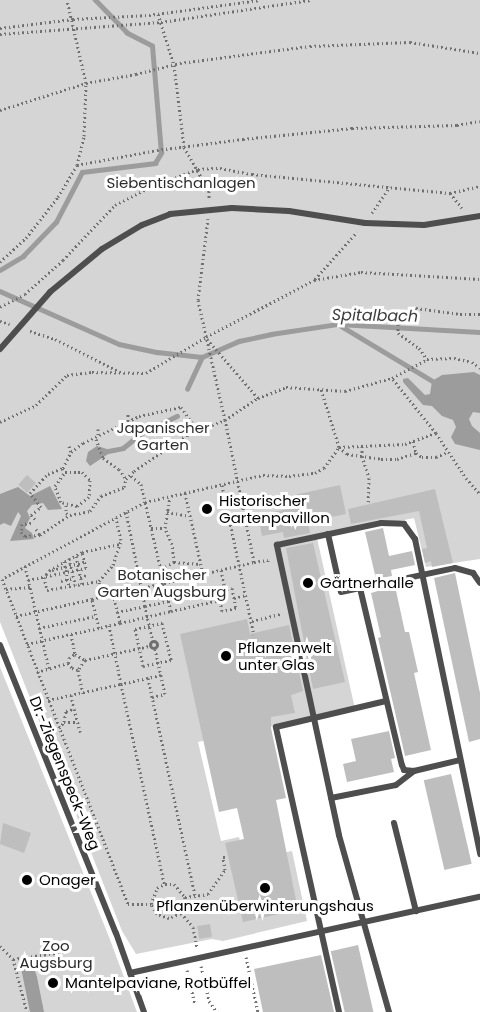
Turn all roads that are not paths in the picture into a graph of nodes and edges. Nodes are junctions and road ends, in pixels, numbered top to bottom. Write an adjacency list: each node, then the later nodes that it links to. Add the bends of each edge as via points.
1 (480, 216): 2 (lane, via 424,225 365,222 289,211 209,208 170,214 142,225 102,249 43,300)
2 (0, 349)
3 (328, 534): 4 (lane, via 381,523 404,524 416,539); 6 (lane, via 341,592); 9 (lane, via 277,545)
4 (423, 575): 5 (lane, via 461,569 473,573); 6 (lane); 10 (lane)
5 (480, 583)
6 (360, 588): 8 (lane)
7 (0, 645): 19 (lane, Dr.-Ziegenspeck-Weg)
8 (386, 701): 9 (lane); 11 (lane, via 402,765 404,770)
9 (314, 718): 12 (lane); 18 (lane, via 276,727)
10 (460, 760): 11 (lane); 14 (lane)
11 (414, 771): 12 (lane, via 396,785)
12 (331, 798): 17 (lane)
13 (394, 823): 16 (lane)
14 (480, 854)
15 (480, 897): 16 (lane)
16 (416, 911): 17 (lane)
17 (364, 923): 18 (lane); 22 (lane)
18 (322, 932): 19 (lane); 21 (lane)
19 (130, 973): 20 (lane, Dr.-Ziegenspeck-Weg)
20 (144, 1012)
21 (339, 1012)
22 (389, 1012)

